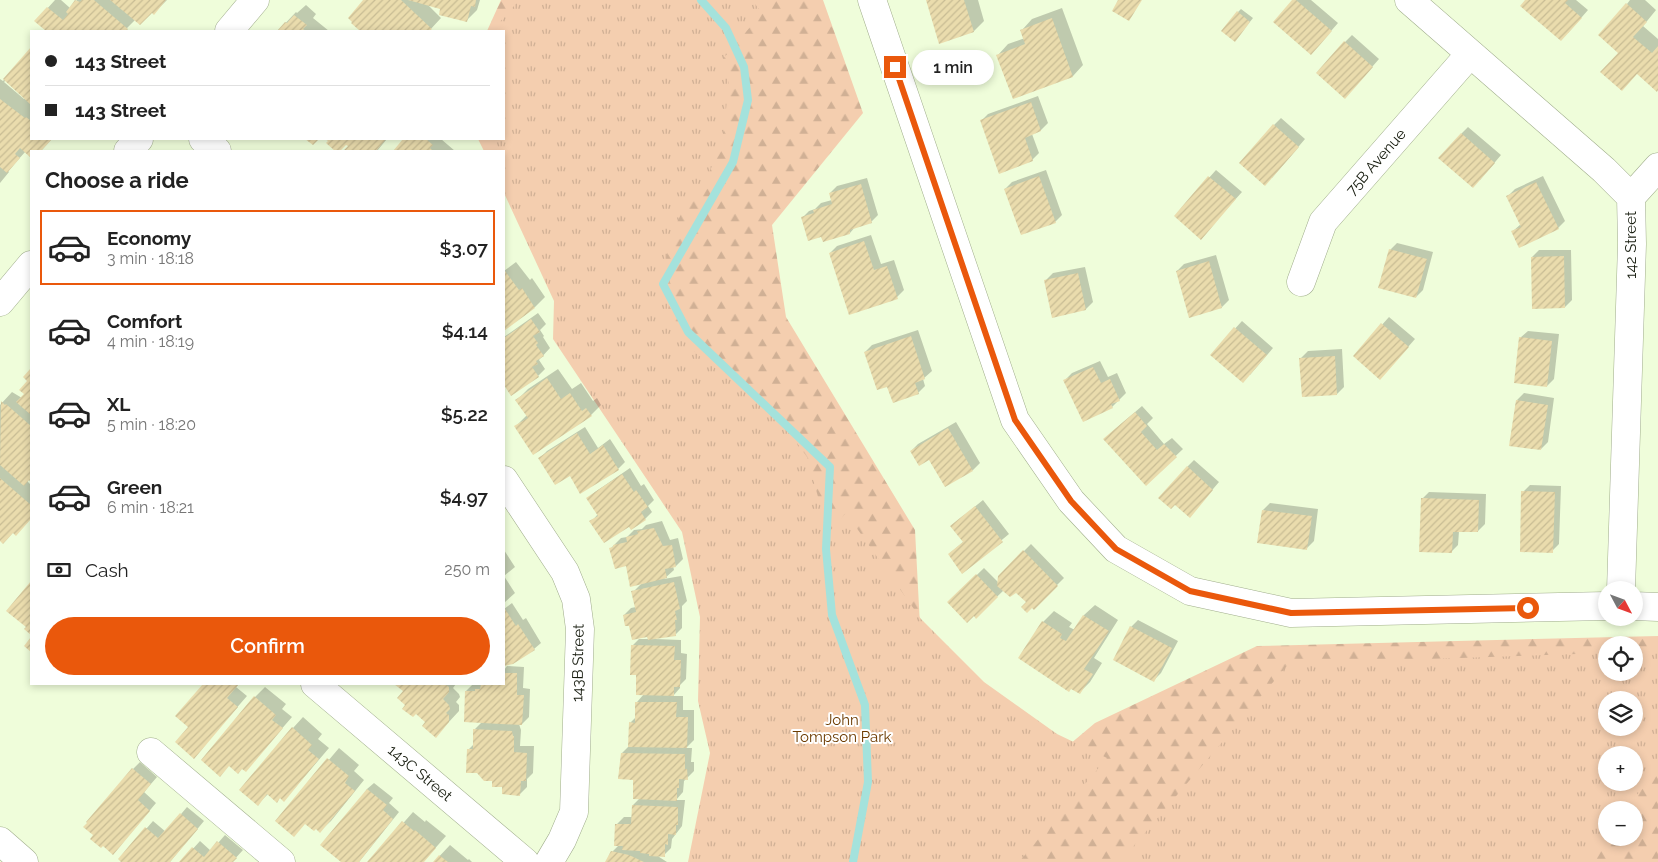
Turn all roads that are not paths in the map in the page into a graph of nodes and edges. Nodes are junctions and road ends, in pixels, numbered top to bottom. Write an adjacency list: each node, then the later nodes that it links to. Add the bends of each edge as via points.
1 (255, 0): 4 (street)
2 (872, 0): 17 (street, via 1015,420 1071,501 1116,549 1190,591 1291,613)
3 (1409, 0): 5 (street, 142 Street)
4 (230, 30)
5 (1470, 54): 11 (street, 142 Street); 13 (street, 75B Avenue, via 1323,222)
6 (138, 140): 8 (street)
7 (203, 140): 9 (street)
8 (129, 150)
9 (216, 150)
10 (1658, 166): 11 (street)
11 (1631, 197): 16 (street, 142 Street)
12 (30, 266): 14 (street)
13 (1302, 282)
14 (0, 302)
15 (505, 482): 26 (street, 143B Street, via 565,572 576,598 580,628 574,812)
16 (1621, 581)
17 (1598, 606)
18 (1643, 606): 19 (street)
19 (1658, 606)
20 (317, 685): 25 (street, 143C Street)
21 (151, 752): 24 (street)
22 (0, 841): 23 (street)
23 (24, 862)
24 (281, 862)
25 (526, 862)
26 (549, 862)

